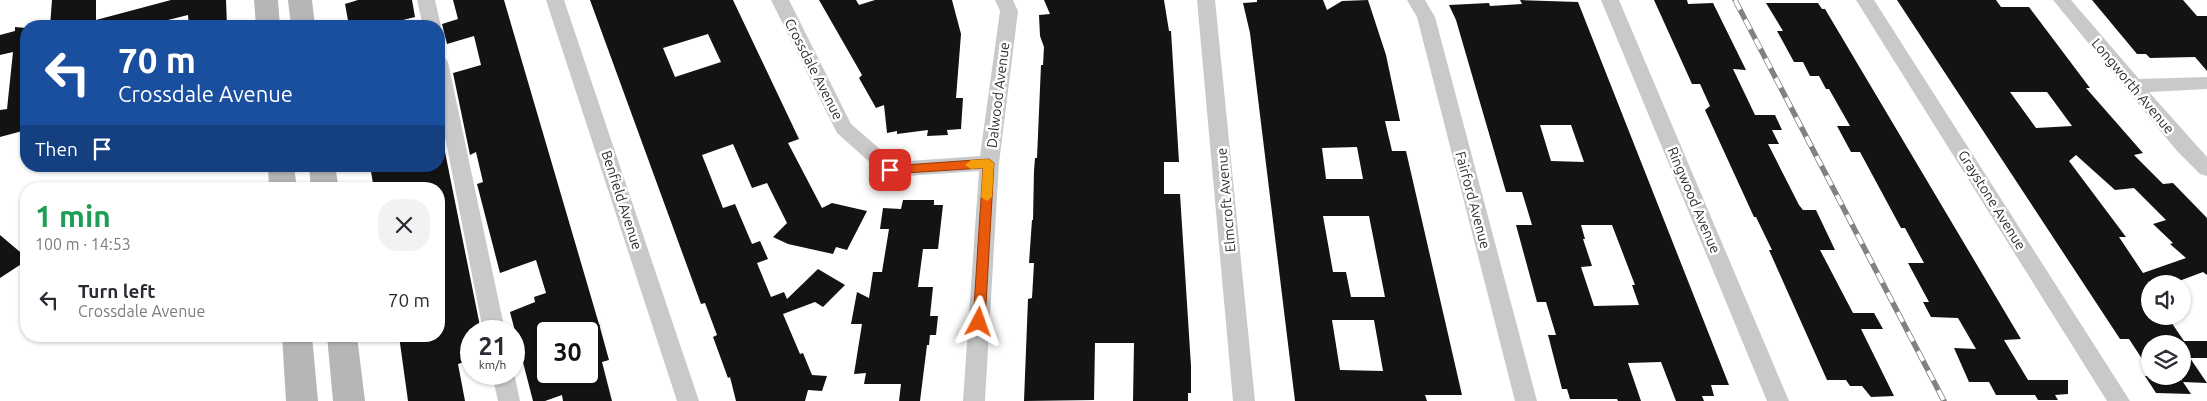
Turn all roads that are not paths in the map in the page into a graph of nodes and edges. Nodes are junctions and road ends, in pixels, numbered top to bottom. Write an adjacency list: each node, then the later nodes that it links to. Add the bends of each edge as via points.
1 (266, 0): 12 (main road)
2 (300, 0): 13 (main road)
3 (426, 0): 14 (street)
4 (555, 0): 27 (street, Benfield Avenue)
5 (780, 0): 18 (street, Crossdale Avenue, via 844,128 890,170)
6 (1004, 0): 18 (street, Dalwood Avenue, via 1009,11)
7 (1206, 0): 29 (street, Elmcroft Avenue)
8 (1416, 0): 30 (street, Fairford Avenue, via 1426,18)
9 (1610, 0): 31 (street, Ringwood Avenue)
10 (1865, 0): 32 (street, Graystone Avenue)
11 (2062, 0): 16 (street, Longworth Avenue)
12 (268, 20)
13 (302, 20)
14 (431, 20)
15 (2207, 83): 16 (street)
16 (2133, 86): 19 (street, Longworth Avenue)
17 (445, 91): 20 (street)
18 (989, 163): 28 (street, Dalwood Avenue)
19 (2207, 169)
20 (492, 320)
21 (297, 342): 24 (main road)
22 (343, 342): 25 (main road)
23 (505, 385): 26 (street)
24 (302, 401)
25 (349, 401)
26 (509, 401)
27 (688, 401)
28 (974, 401)
29 (1244, 401)
30 (1526, 401)
31 (1778, 401)
32 (2119, 401)

